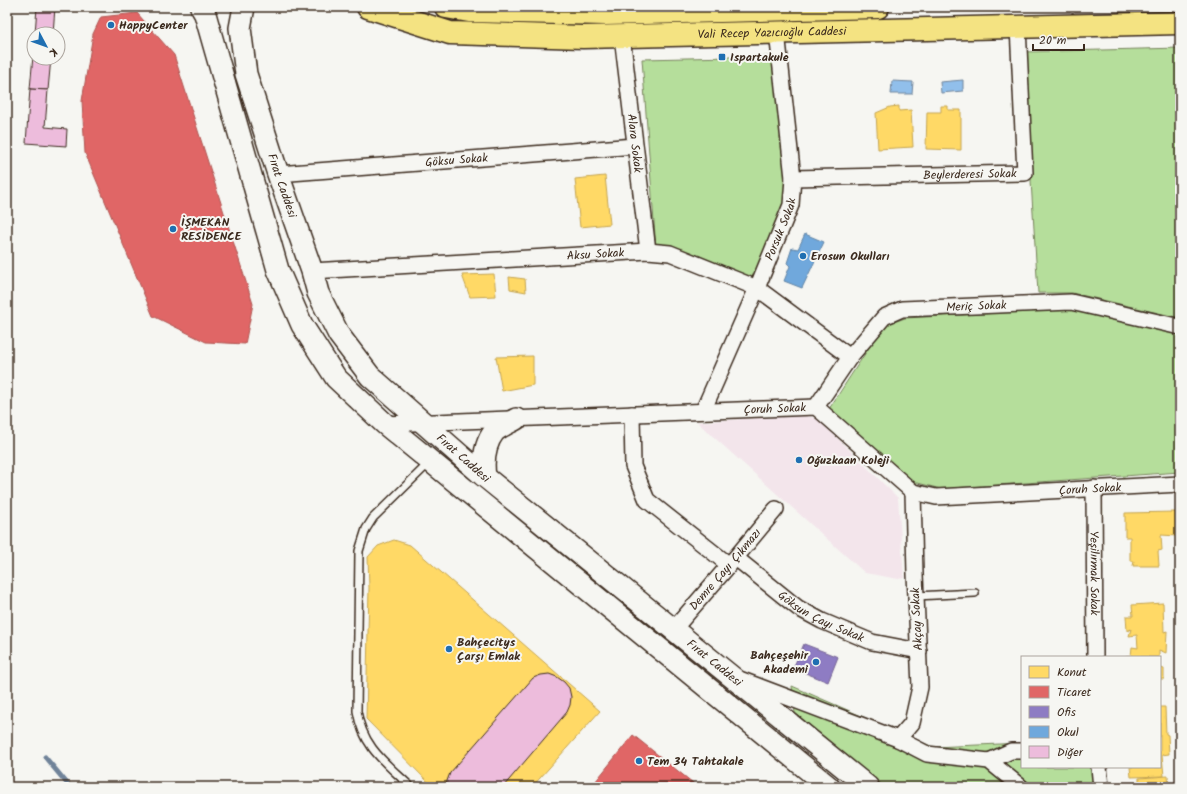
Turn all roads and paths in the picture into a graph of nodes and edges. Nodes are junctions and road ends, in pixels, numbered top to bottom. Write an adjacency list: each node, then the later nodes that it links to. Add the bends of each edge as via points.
1 (201, 7): 23 (main road, Fırat Caddesi, via 278,270 302,325 336,378)
2 (244, 7): 11 (main road, Fırat Caddesi, via 240,28 246,74)
3 (368, 7): 9 (main road, Vali Recep Yazıcıoğlu Caddesi, via 450,34)
4 (446, 7): 5 (main road, Vali Recep Yazıcıoğlu Caddesi, via 469,11 605,14)
5 (878, 7)
6 (1180, 23): 7 (main road, Vali Recep Yazıcıoğlu Caddesi)
7 (1018, 27): 8 (main road, Vali Recep Yazıcıoğlu Caddesi); 12 (street, Beylerderesi Sokak, via 1025,174)
8 (777, 32): 9 (main road, Vali Recep Yazıcıoğlu Caddesi); 12 (street, Porsuk Sokak)
9 (622, 36): 10 (street, Alara Sokak)
10 (635, 146): 11 (street, Göksu Sokak); 13 (street, Alara Sokak)
11 (278, 174): 14 (main road, Fırat Caddesi)
12 (793, 178): 15 (street, Porsuk Sokak, via 791,205)
13 (648, 251): 14 (street, Aksu Sokak); 15 (street, Aksu Sokak, via 670,253)
14 (312, 271): 22 (main road, Fırat Caddesi, via 318,293 339,335 370,376)
15 (757, 288): 17 (street, Aksu Sokak); 19 (street, Porsuk Sokak)
16 (1180, 327): 17 (street, Meriç Sokak, via 1072,302 902,309 884,317)
17 (850, 357): 18 (street, Meriç Sokak)
18 (816, 407): 19 (street, Çoruh Sokak); 28 (street, Çoruh Sokak)
19 (703, 412): 20 (street, Çoruh Sokak)
20 (632, 414): 21 (street, Çoruh Sokak); 30 (street, Göksun Çayı Sokak, via 633,466 647,500)
21 (516, 419): 22 (street, Çoruh Sokak); 25 (main road, via 495,431 488,444 484,455)
22 (423, 423): 23 (street, Çoruh Sokak); 25 (main road, Fırat Caddesi)
23 (385, 424): 24 (main road, Fırat Caddesi)
24 (430, 461): 41 (lane, via 373,518 366,529 359,551 356,712 358,723 374,752); 42 (main road, Fırat Caddesi)
25 (485, 477): 33 (main road, Fırat Caddesi)
26 (1180, 484): 27 (street, Çoruh Sokak)
27 (1094, 488): 28 (street, Çoruh Sokak, via 936,497); 35 (street, Yeşilırmak Sokak)
28 (913, 492): 32 (street, Akçay Sokak)
29 (776, 509): 30 (street, Demre Çayı Çıkmazı)
30 (732, 561): 33 (street, Demre Çayı Çıkmazı); 34 (street, Göksun Çayı Sokak, via 798,608 822,621 872,642)
31 (976, 593): 32 (lane)
32 (916, 596): 34 (street, Akçay Sokak)
33 (673, 630): 36 (main road, Fırat Caddesi)
34 (919, 650): 37 (street, Akçay Sokak, via 919,694 912,723)
35 (1095, 656)
36 (731, 676): 37 (street); 43 (main road, Fırat Caddesi)
37 (898, 739): 39 (street, via 927,754)
38 (1021, 750): 39 (street, via 1011,751)
39 (989, 761): 44 (street)
40 (1099, 768): 45 (street)
41 (411, 787)
42 (829, 787)
43 (868, 787)
44 (1021, 787)
45 (1102, 787)

